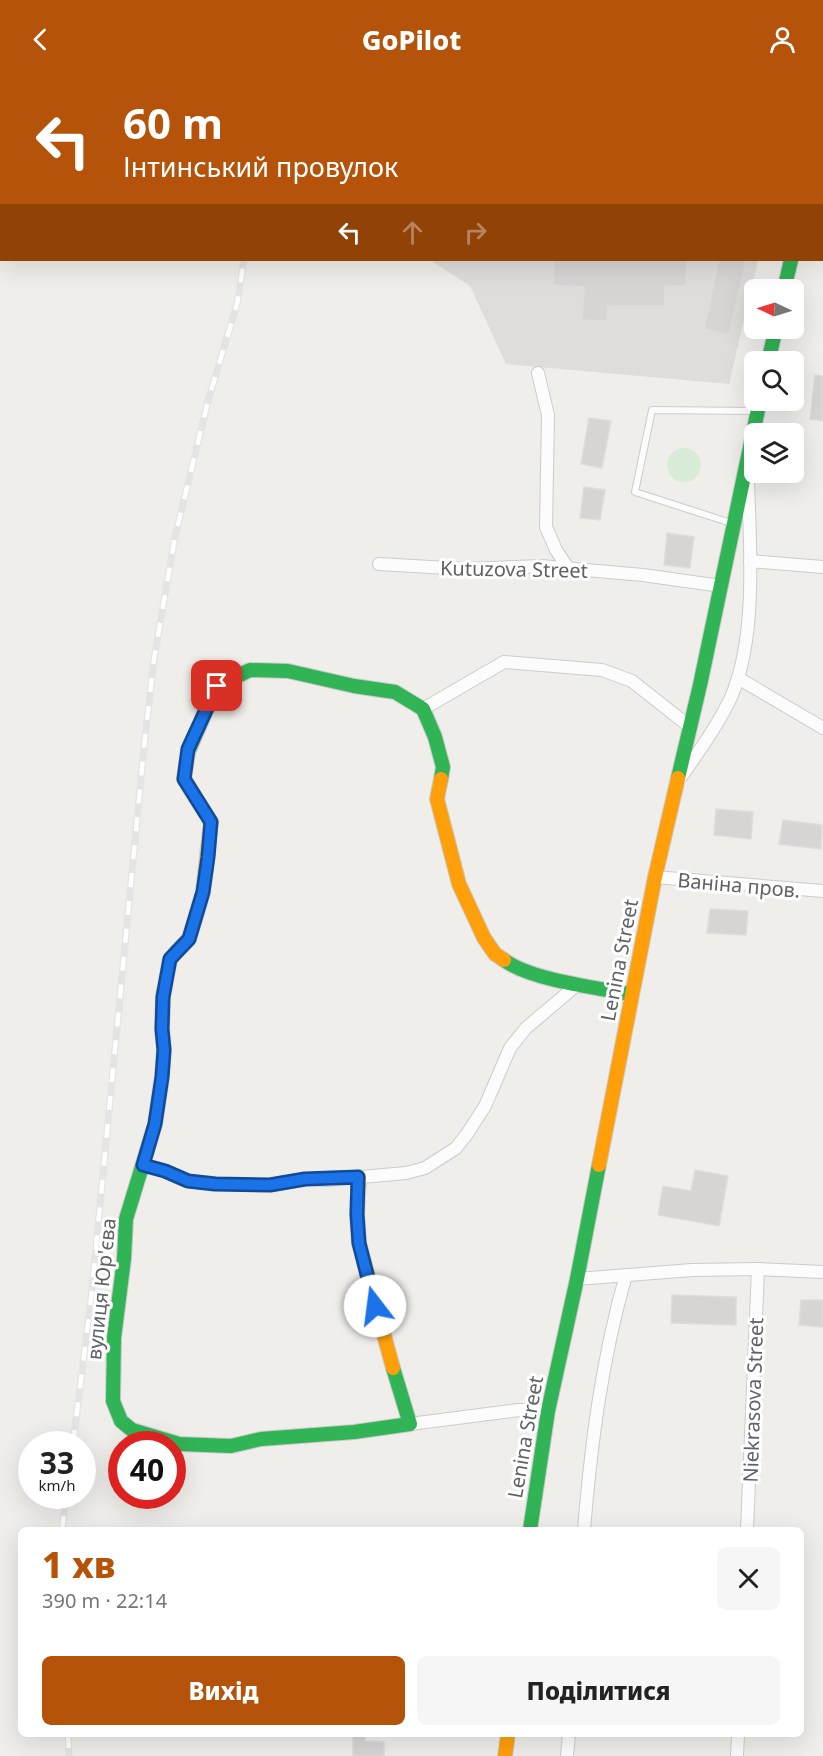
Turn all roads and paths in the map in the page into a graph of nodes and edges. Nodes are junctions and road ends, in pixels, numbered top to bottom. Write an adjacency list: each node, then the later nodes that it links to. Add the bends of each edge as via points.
1 (791, 261): 2 (street)
2 (787, 279)
3 (538, 373): 11 (street, via 548,415 546,527)
4 (744, 407): 7 (lane, via 652,410 635,492)
5 (744, 474): 7 (street, Lenina Street)
6 (748, 483): 8 (street)
7 (733, 524): 12 (street, Lenina Street)
8 (750, 561): 10 (street); 13 (street, via 747,625)
9 (379, 564): 11 (street, Kutuzova Street, via 464,570)
10 (823, 567)
11 (568, 568): 12 (street, Kutuzova Street)
12 (721, 586): 15 (street, Lenina Street)
13 (738, 678): 16 (street); 17 (street, via 724,711)
14 (423, 709): 15 (street, via 504,662 602,670 632,681); 20 (street, via 443,767 437,799 447,842 459,884 484,938 495,954 513,968); 22 (street, вулиця Юр'єва, via 395,692 288,671 250,670 217,686 188,749 184,779 211,822 208,857 203,892 189,939 170,959 163,997 162,1077 155,1124)
15 (690, 727): 17 (street, Lenina Street)
16 (823, 728)
17 (677, 783): 18 (street, Lenina Street)
18 (655, 878): 19 (street, Ваніна пров.); 21 (street, Lenina Street)
19 (823, 891)
20 (578, 984): 21 (street); 23 (street, via 526,1028 510,1048 485,1106 456,1148 425,1168)
21 (631, 994): 27 (street, Lenina Street)
22 (143, 1165): 23 (street, via 188,1181 215,1184 270,1185); 29 (street, вулиця Юр'єва, via 126,1219 114,1338 113,1401 121,1421 148,1435 203,1446)
23 (358, 1177): 29 (street, via 359,1243)
24 (758, 1269): 25 (street); 26 (street); 32 (street, Niekrasova Street)
25 (823, 1272)
26 (626, 1275): 27 (street); 31 (street, via 611,1330)
27 (577, 1279): 28 (street, Lenina Street)
28 (548, 1411): 29 (street, via 519,1410); 30 (street, Lenina Street)
29 (410, 1424)
30 (530, 1527)
31 (584, 1527)
32 (747, 1527)
33 (508, 1737): 36 (street)
34 (569, 1737): 37 (street)
35 (738, 1737): 38 (street)
36 (506, 1756)
37 (567, 1756)
38 (737, 1756)

